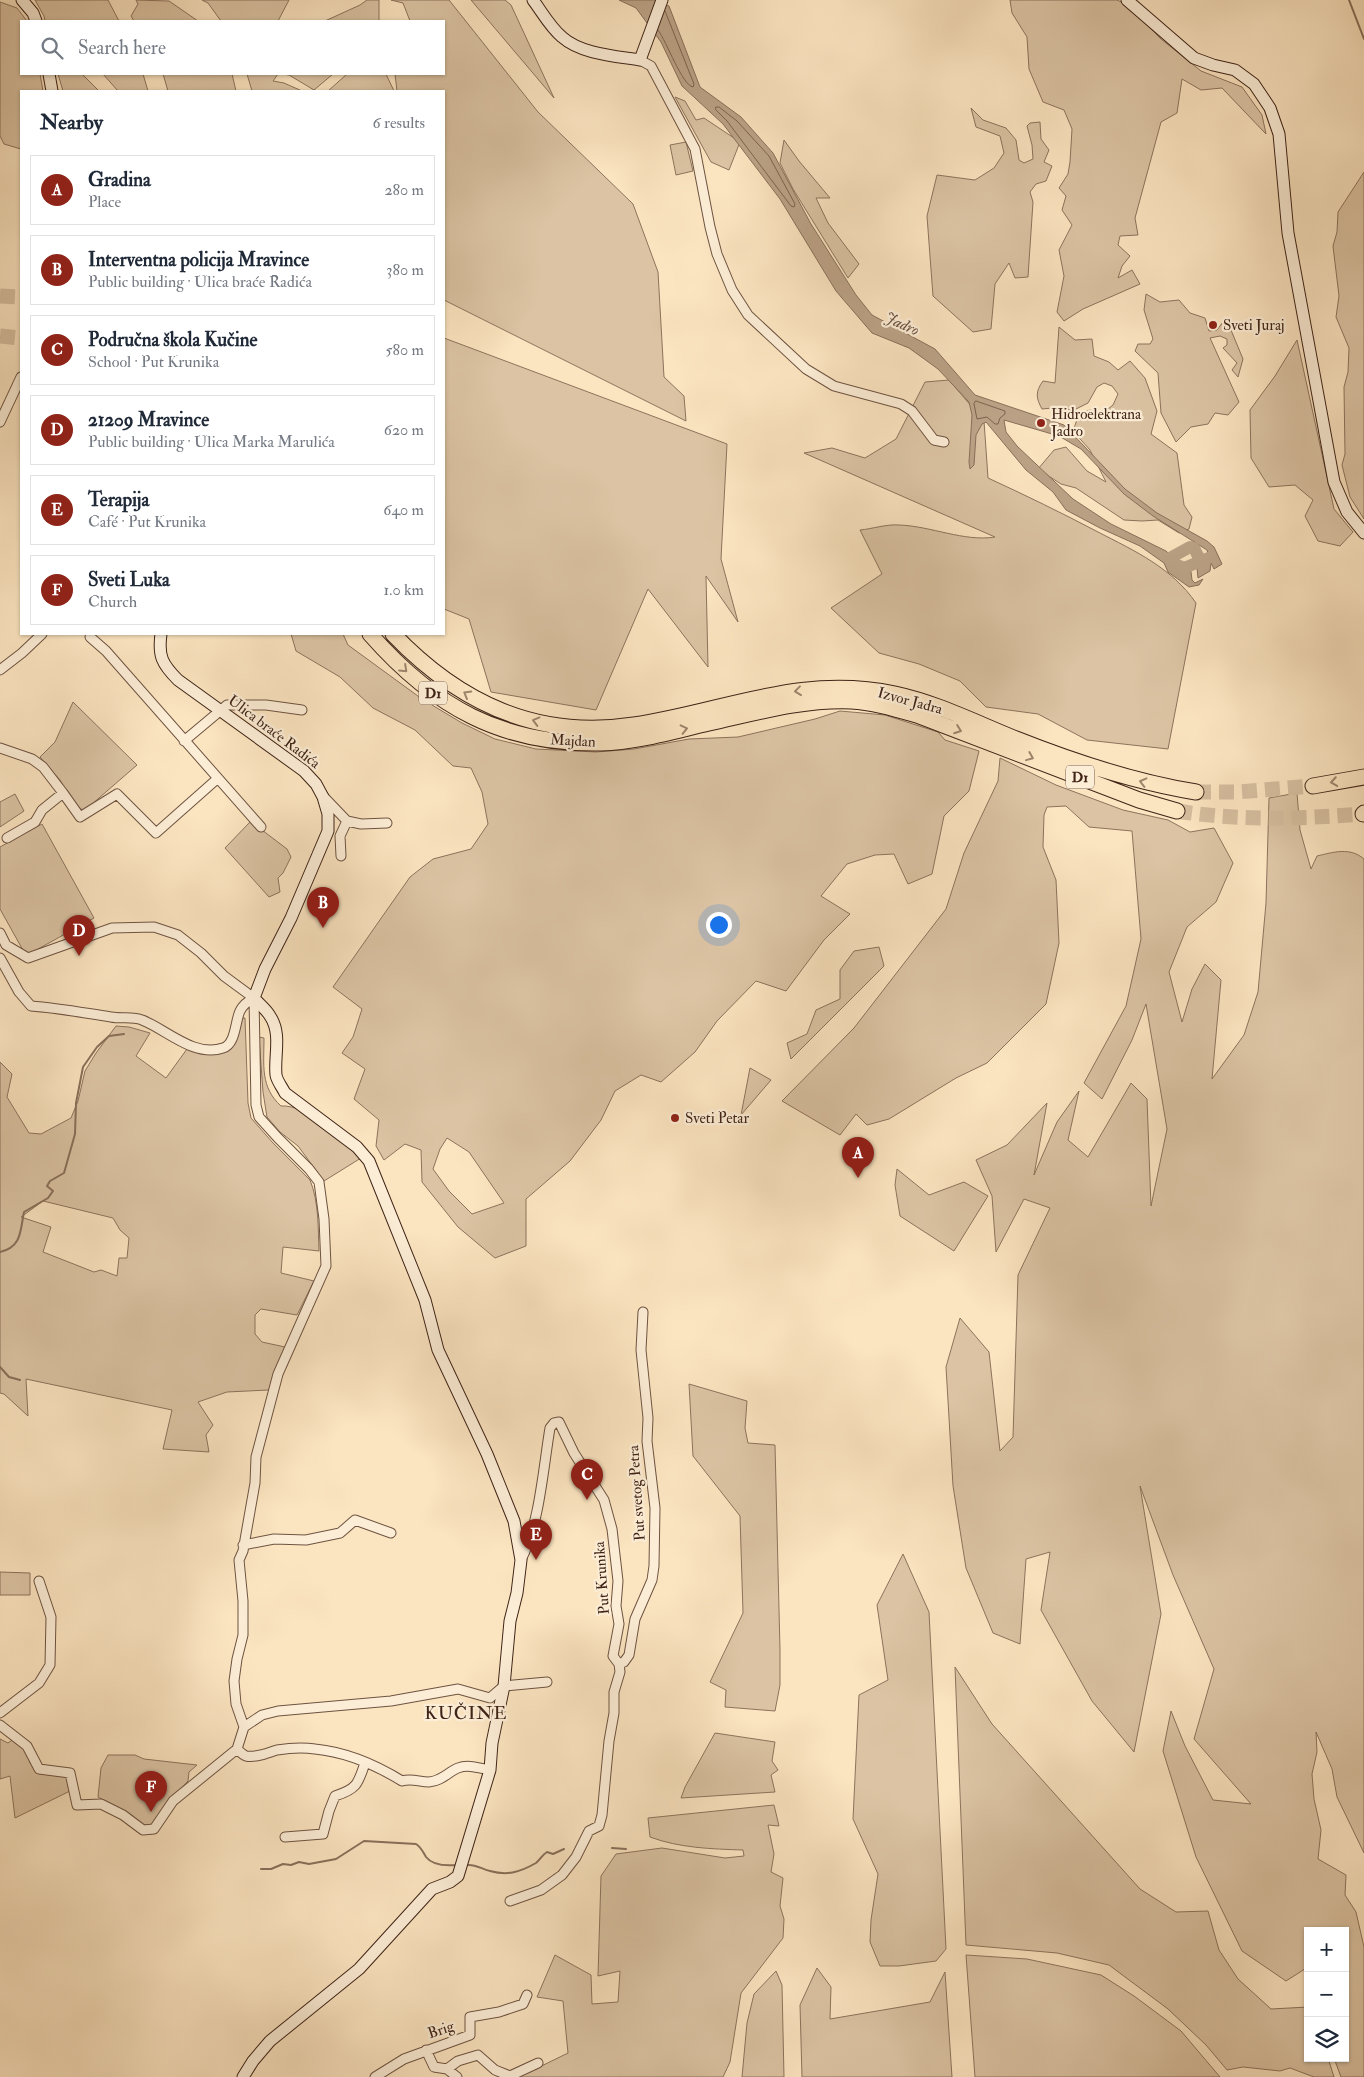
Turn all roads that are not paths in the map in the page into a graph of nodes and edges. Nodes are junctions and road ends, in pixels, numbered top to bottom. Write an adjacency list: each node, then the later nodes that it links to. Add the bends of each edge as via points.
1 (22, 0): 5 (main road)
2 (533, 0): 6 (main road, via 562,38 577,47)
3 (662, 0): 6 (main road)
4 (1127, 0): 12 (main road, via 1194,58 1235,70 1248,79 1270,108 1279,134 1288,233 1334,482 1347,512)
5 (36, 20)
6 (640, 60): 11 (street, via 651,66 695,149 717,254 732,290 748,315 806,370 834,386 901,404 912,411 934,440)
7 (49, 75): 8 (main road)
8 (52, 90)
9 (20, 379): 10 (street)
10 (0, 422)
11 (944, 442)
12 (1364, 532)
13 (41, 635): 18 (street)
14 (161, 635): 19 (main road, Ulica braće Radića, via 161,655 166,668)
15 (371, 635): 21 (highway, Majdan / D1, one-way to 21, via 418,682 446,703 482,722 510,732 566,742 602,743)
16 (394, 635): 21 (highway, Majdan / D1, one-way to 16, via 548,724 491,708 449,684)
17 (90, 637): 23 (street)
18 (0, 670)
19 (220, 710): 20 (street, via 227,705 239,704); 23 (street); 30 (main road, Ulica braće Radića, via 304,771)
20 (302, 710)
21 (636, 732): 22 (highway, Izvor Jadra / D1, via 784,706 826,694 886,706)
22 (988, 734): 28 (highway, D1, one-way to 22, via 1116,774); 31 (highway, D1, one-way to 31, via 1139,800)
23 (184, 740): 26 (street)
24 (0, 748): 29 (street, via 32,759 43,767)
25 (1360, 778): 27 (highway, one-way to 27)
26 (217, 779): 29 (street, via 156,833 117,794 80,816); 34 (street)
27 (1313, 786)
28 (1196, 792)
29 (62, 793): 35 (street, via 42,810 35,822)
30 (324, 797): 32 (street); 39 (main road, Ulica braće Radića, via 328,831)
31 (1177, 810)
32 (347, 821): 33 (street); 36 (street, via 340,836)
33 (387, 823)
34 (261, 827)
35 (7, 838)
36 (341, 856)
37 (0, 933): 39 (street, via 6,945 28,958 112,928 154,927 178,935)
38 (0, 958): 39 (street, via 18,992 32,1006 140,1019 187,1045 206,1049 222,1048 229,1043 240,1010)
39 (254, 998): 42 (street, via 256,1105 260,1117 319,1182 326,1266 278,1374 256,1457 255,1483); 43 (main road, via 270,1016 275,1028 278,1048 276,1076 281,1086 364,1154 383,1193 425,1300 438,1350 514,1520)
40 (643, 1312): 45 (street, Put svetog Petra, via 641,1350 655,1508 654,1566 628,1655)
41 (391, 1533): 42 (street, via 355,1520 340,1533 306,1540 274,1539)
42 (243, 1545): 50 (street, via 239,1560 243,1635 234,1681 236,1704)
43 (521, 1560): 45 (street, Put Krunika, via 538,1503 550,1428 559,1422 604,1500 612,1528 619,1624 613,1656); 47 (main road, via 510,1621)
44 (40, 1581): 48 (street, via 51,1617 50,1665 39,1683)
45 (619, 1664): 55 (street, Put Krunika, via 602,1815 598,1826 589,1831 576,1857 562,1875 542,1890)
46 (547, 1682): 47 (street)
47 (504, 1686): 50 (street, via 490,1698 458,1689 391,1702 278,1711); 53 (main road)
48 (0, 1713)
49 (0, 1725): 51 (street, via 27,1746 39,1768 70,1773 77,1805 101,1804 143,1830 154,1829 173,1801)
50 (244, 1727): 51 (street)
51 (237, 1749): 52 (street, via 246,1756 264,1755 276,1750 316,1748 349,1755)
52 (365, 1763): 53 (street, via 402,1781 410,1778 431,1782 457,1768 469,1766); 54 (street, via 358,1784 351,1791 336,1796 323,1834)
53 (490, 1770): 60 (main road, via 458,1876 432,1889 359,1969 270,2041)
54 (285, 1837)
55 (510, 1901)
56 (527, 1995): 57 (street, Brig, via 523,2004 470,2017 470,2035)
57 (426, 2050): 59 (street, via 434,2067); 61 (street, Brig)
58 (538, 2063): 59 (street, via 510,2076 495,2070 478,2055)
59 (447, 2069): 62 (street)
60 (243, 2077)
61 (375, 2077)
62 (457, 2077)

